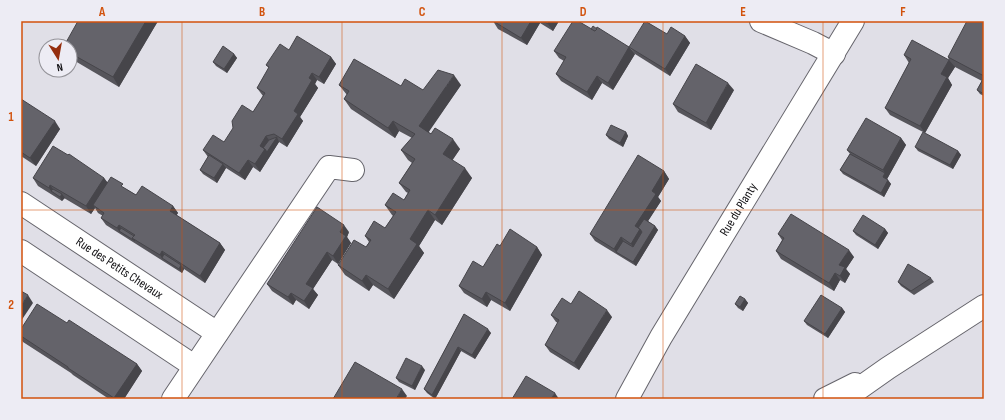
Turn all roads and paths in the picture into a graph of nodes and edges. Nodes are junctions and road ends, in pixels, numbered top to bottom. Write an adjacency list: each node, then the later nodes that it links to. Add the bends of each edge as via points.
1 (761, 21): 3 (street)
2 (854, 21): 3 (street, Rue du Planty)
3 (834, 54): 12 (street, Rue du Planty, via 665,330)
4 (353, 170): 8 (street, via 329,167)
5 (21, 203): 8 (street, Rue des Petits Chevaux)
6 (21, 251): 9 (street)
7 (984, 306): 10 (street)
8 (217, 333): 9 (street)
9 (194, 366): 11 (street)
10 (888, 368): 13 (street); 14 (street)
11 (173, 399)
12 (627, 399)
13 (825, 399)
14 (844, 399)

